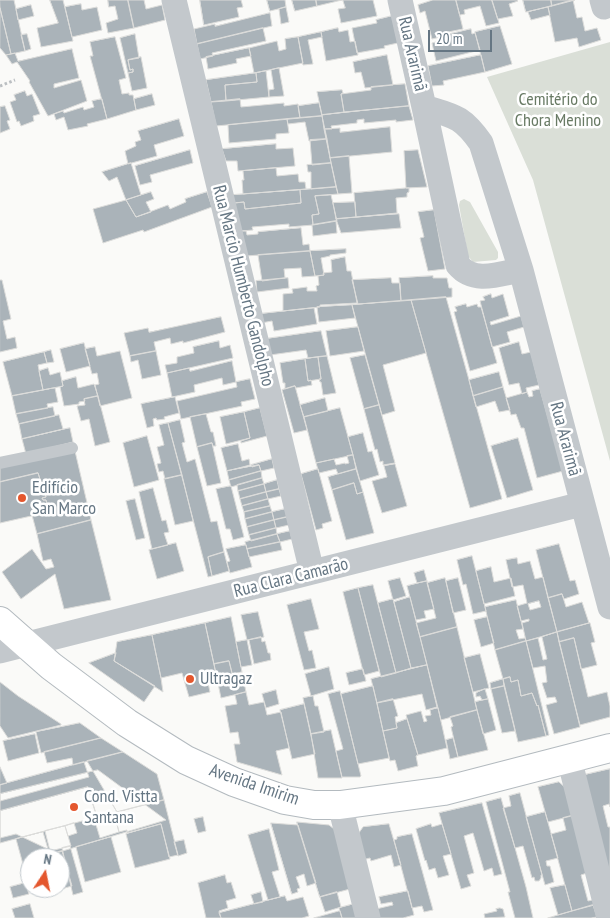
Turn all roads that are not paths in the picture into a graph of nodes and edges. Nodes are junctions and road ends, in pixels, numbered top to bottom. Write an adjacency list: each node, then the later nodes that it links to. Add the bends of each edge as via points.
1 (174, 0): 8 (street, Rua Marcio Humberto Gandolpho)
2 (400, 0): 3 (street, Rua Ararimã)
3 (424, 108): 4 (street, Rua Ararimã, via 457,117 481,143); 4 (street, Rua Ararimã, via 458,265 464,272 480,277)
4 (521, 270): 7 (street, Rua Ararimã)
5 (72, 448): 6 (lane)
6 (0, 463)
7 (582, 504): 8 (street, Rua Clara Camarão); 9 (street, Rua Ararimã)
8 (312, 572): 11 (street, Rua Clara Camarão)
9 (610, 607)
10 (0, 621): 11 (main road, Avenida Imirim)
11 (26, 644): 12 (street, Rua Clara Camarão); 15 (main road, Avenida Imirim, via 127,723 186,760 234,782 286,800)
12 (0, 651)
13 (610, 748): 14 (main road, Avenida Imirim)
14 (569, 758): 15 (main road, Avenida Imirim, via 444,791); 17 (street)
15 (340, 805): 16 (street)
16 (368, 918)
17 (609, 918)

